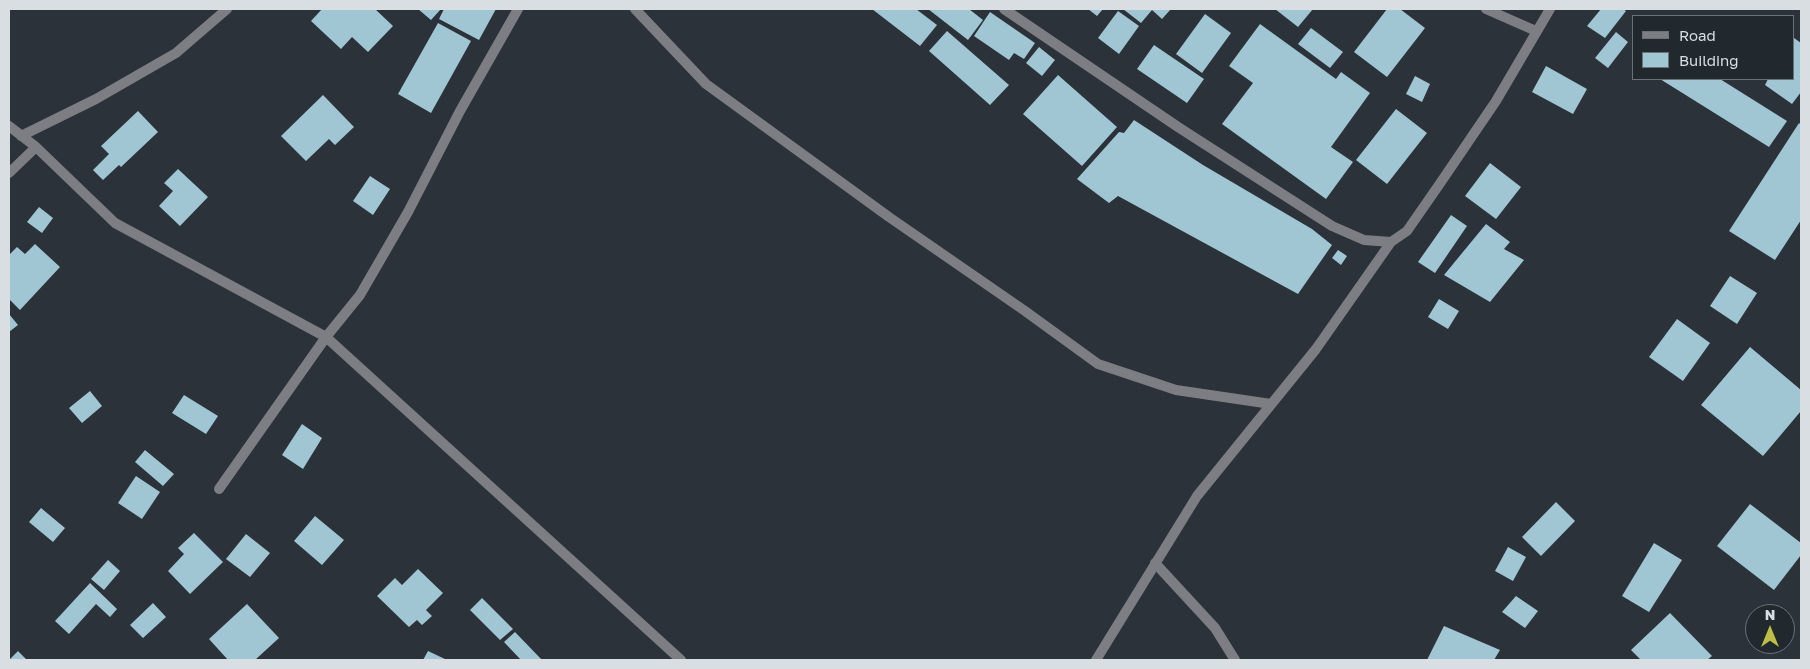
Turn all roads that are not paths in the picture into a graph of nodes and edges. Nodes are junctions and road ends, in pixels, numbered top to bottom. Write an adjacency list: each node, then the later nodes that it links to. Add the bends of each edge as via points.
1 (227, 9): 9 (street, via 176,53 96,99)
2 (518, 9): 13 (street, via 360,295)
3 (636, 9): 14 (street, via 706,84 1098,364 1176,390)
4 (1004, 9): 12 (street, via 1332,226 1364,240)
5 (1486, 9): 7 (street)
6 (1550, 9): 7 (street)
7 (1536, 31): 12 (street, via 1496,101 1407,231)
8 (9, 126): 9 (street)
9 (21, 136): 10 (street)
10 (36, 147): 11 (street); 13 (street, via 115,223)
11 (9, 173)
12 (1391, 242): 14 (street, via 1316,349)
13 (326, 337): 15 (street); 17 (street)
14 (1271, 404): 16 (street, via 1197,496)
15 (219, 490)
16 (1155, 562): 18 (street); 19 (street, via 1215,628)
17 (681, 660)
18 (1096, 660)
19 (1235, 660)

